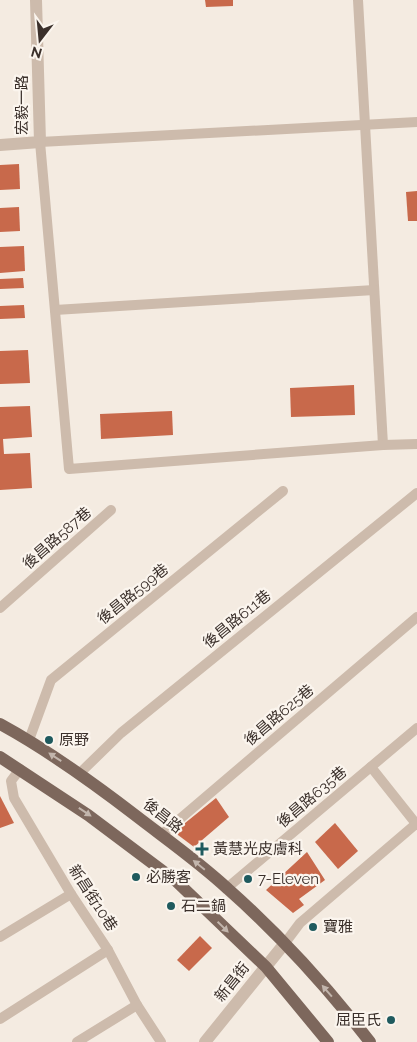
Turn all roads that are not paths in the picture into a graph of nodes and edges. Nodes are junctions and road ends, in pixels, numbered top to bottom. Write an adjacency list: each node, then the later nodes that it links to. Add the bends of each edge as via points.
1 (36, 0): 5 (street, 宏毅一路)
2 (358, 0): 4 (lane)
3 (417, 122): 4 (lane)
4 (365, 125): 5 (lane); 7 (lane)
5 (40, 142): 6 (street, 宏毅一路); 8 (lane)
6 (0, 145)
7 (374, 290): 8 (lane); 10 (lane)
8 (55, 310): 10 (lane, via 69,470)
9 (417, 444): 10 (lane)
10 (383, 445)
11 (283, 491): 18 (lane, 後昌路599巷, via 51,680)
12 (417, 493): 22 (lane, 後昌路611巷, via 121,733)
13 (111, 510): 14 (lane, 後昌路587巷)
14 (0, 608)
15 (417, 617): 24 (lane, 後昌路625巷)
16 (0, 724): 18 (main road, 後昌路)
17 (417, 728): 20 (lane, 後昌路635巷)
18 (29, 740): 22 (main road, 後昌路, one-way to 18)
19 (0, 757): 21 (main road)
20 (371, 767): 23 (lane); 25 (lane, 後昌路635巷)
21 (20, 769): 26 (lane, 新昌街10巷, via 11,782 14,798); 30 (main road, one-way to 30, via 176,881)
22 (80, 773): 24 (main road, 後昌路)
23 (417, 824): 28 (lane, via 300,923)
24 (161, 835): 25 (main road, 後昌路, one-way to 24)
25 (227, 888): 28 (main road, 後昌路)
26 (71, 894): 27 (lane); 29 (lane, 新昌街10巷)
27 (0, 937)
28 (285, 943): 30 (street, 新昌街); 37 (main road, 後昌路, one-way to 28)
29 (108, 950): 31 (lane, 新昌街10巷); 32 (lane)
30 (266, 968): 35 (street, 新昌街); 36 (main road)
31 (137, 1005): 33 (lane); 34 (lane, 新昌街10巷)
32 (0, 1019)
33 (78, 1042)
34 (161, 1042)
35 (205, 1042)
36 (328, 1042)
37 (370, 1042)

